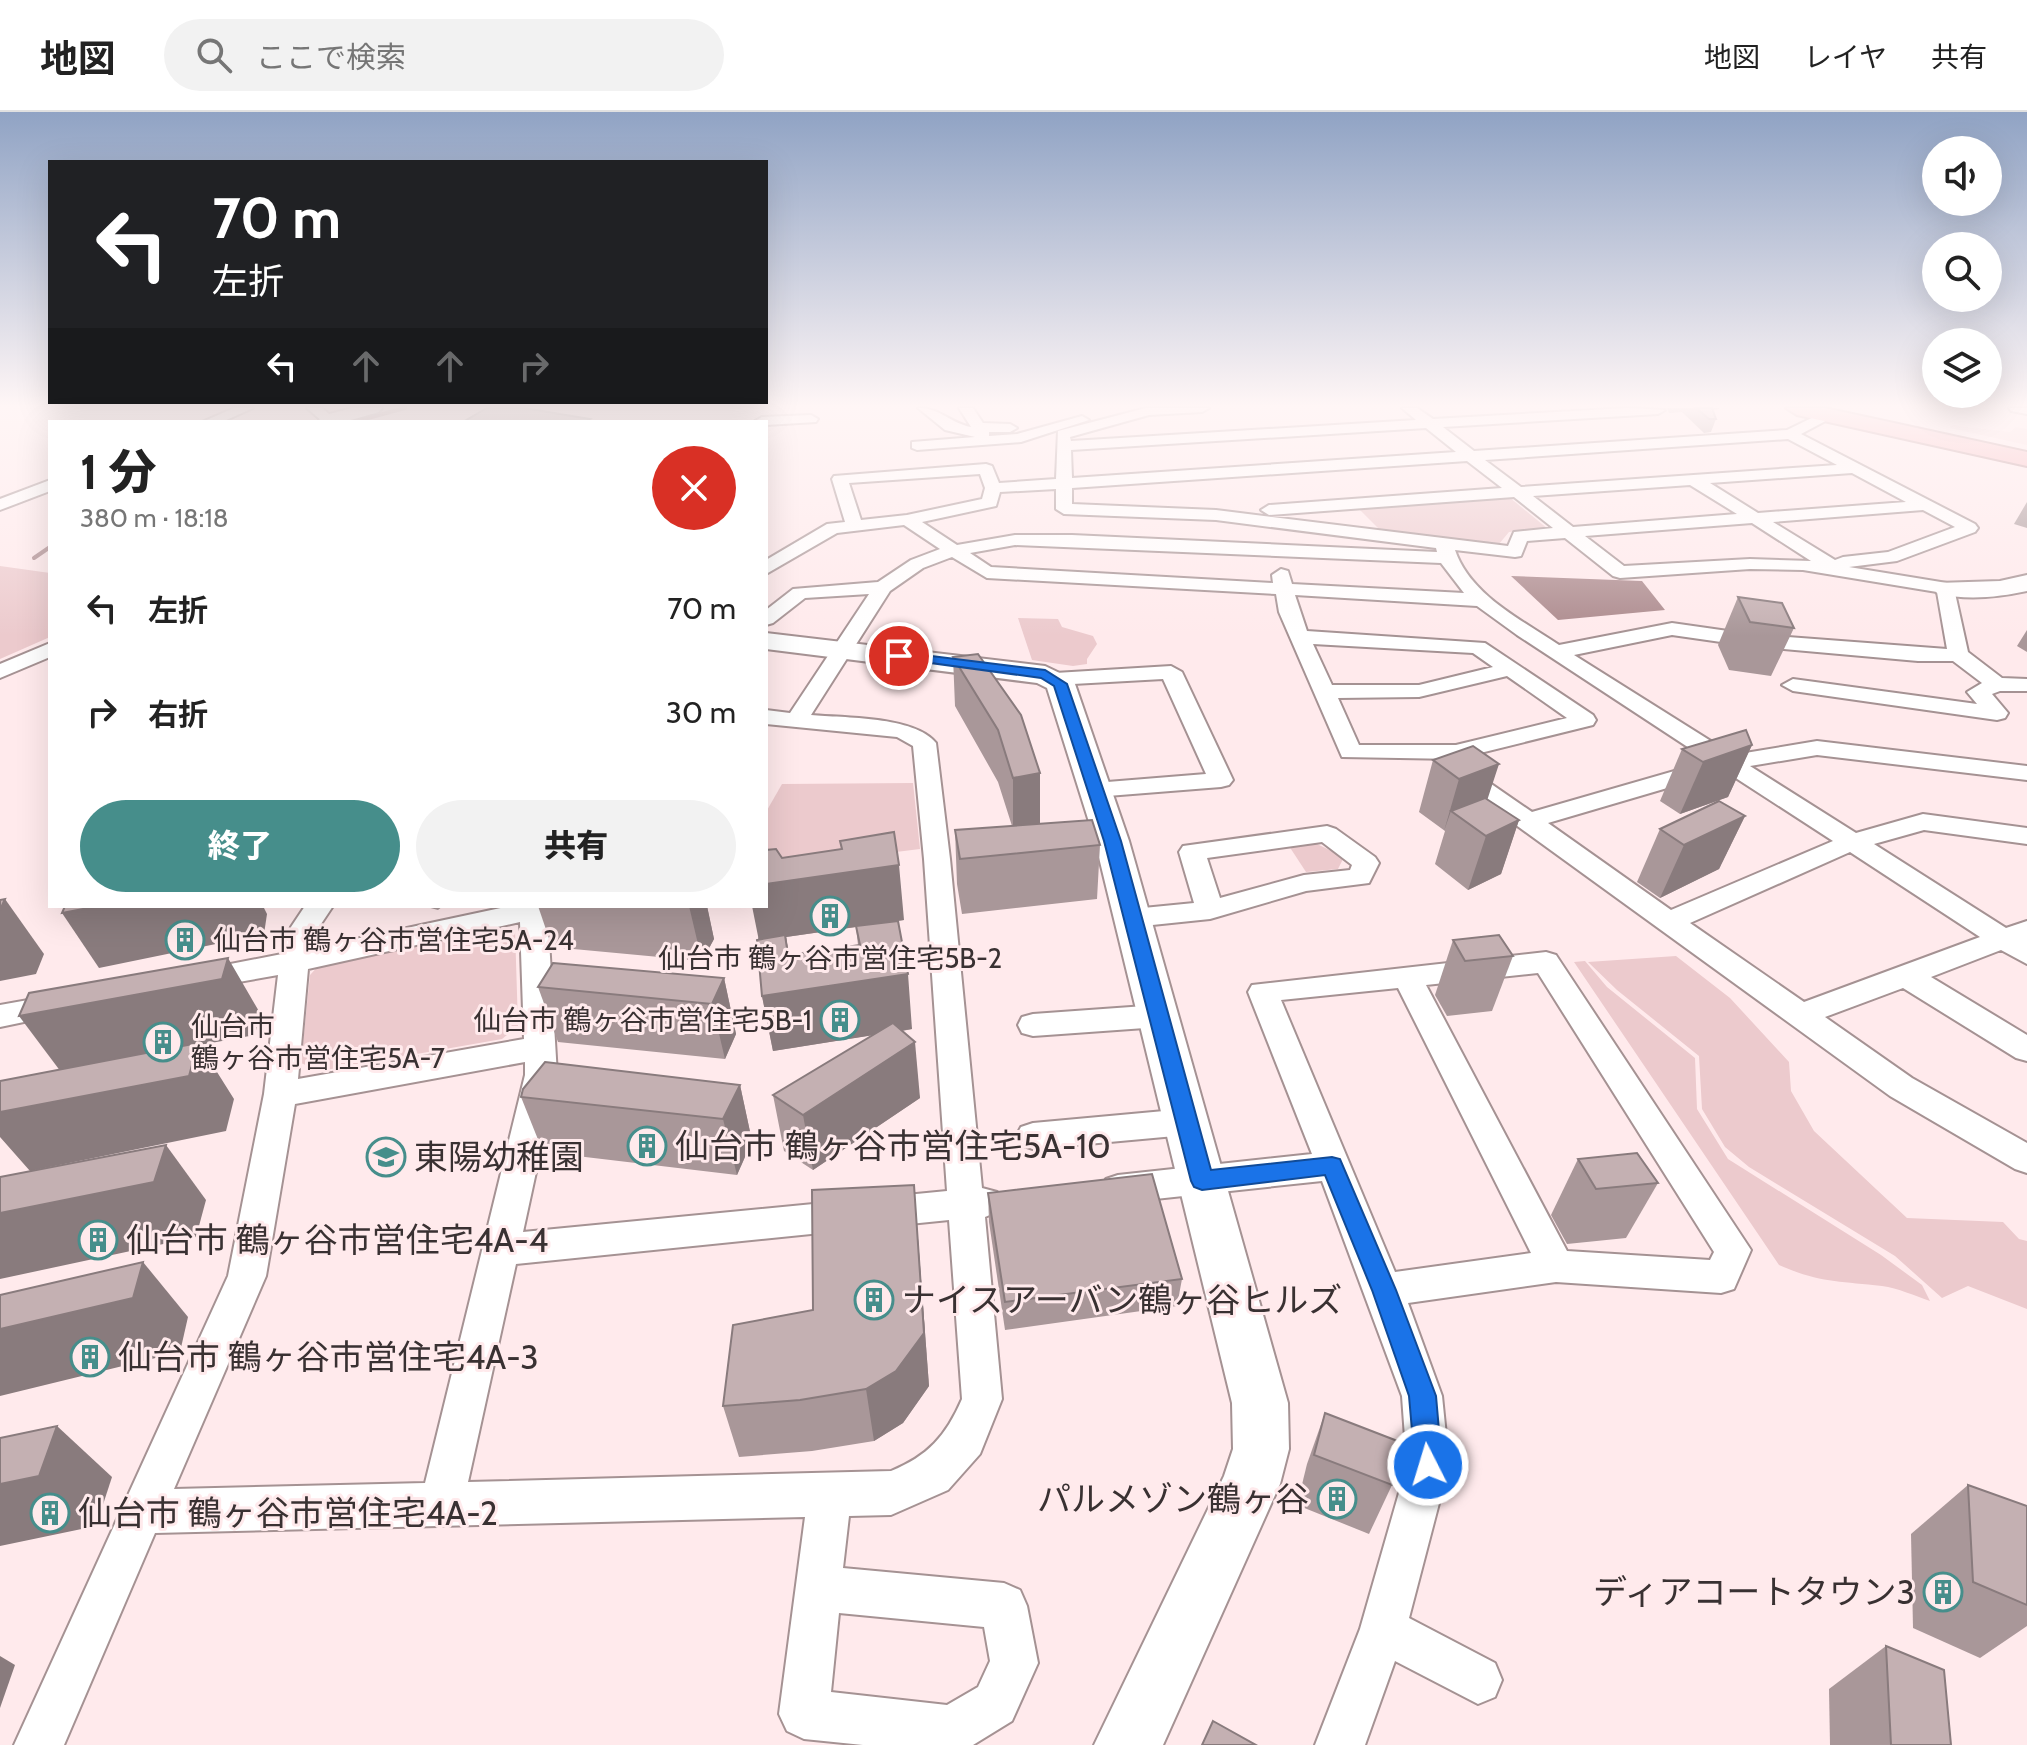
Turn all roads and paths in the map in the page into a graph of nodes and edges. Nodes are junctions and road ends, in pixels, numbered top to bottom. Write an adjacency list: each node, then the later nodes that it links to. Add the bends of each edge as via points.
1 (842, 484): 19 (street)
2 (992, 484): 11 (street)
3 (1045, 484): 11 (street)
4 (1062, 484): 16 (street, via 1064,509)
5 (1275, 484): 15 (street)
6 (1507, 484): 12 (street)
7 (1633, 484): 12 (street)
8 (1702, 484): 17 (street)
9 (1888, 484): 14 (street)
10 (48, 486): 13 (street)
11 (993, 488): 18 (street, via 990,502)
12 (1517, 492): 15 (street); 20 (street)
13 (0, 505)
14 (1927, 505): 17 (street); 27 (street, via 1969,528 1891,557)
15 (1296, 508): 16 (street)
16 (1216, 515): 25 (street)
17 (1756, 518): 20 (street); 27 (street)
18 (907, 520): 19 (street); 23 (street)
19 (854, 524): 22 (street, via 824,531)
20 (1569, 532): 25 (street, via 1520,536 1515,552); 27 (street, via 1620,572 1750,564)
21 (778, 542): 22 (street)
22 (803, 545): 26 (street)
23 (952, 551): 24 (street, via 1015,540 1072,540); 29 (street, via 917,564); 31 (street, via 987,572)
24 (1278, 551): 25 (street); 31 (street)
25 (1445, 552): 32 (street)
26 (768, 567)
27 (1833, 567): 30 (street)
28 (2027, 583): 30 (street, via 2000,589)
29 (883, 587): 33 (street, via 800,593); 36 (street)
30 (1946, 588): 39 (street)
31 (1282, 590): 32 (street); 34 (street)
32 (1480, 600): 38 (street)
33 (768, 617)
34 (1301, 637): 40 (street, via 1478,647); 46 (street)
35 (768, 641): 36 (street)
36 (841, 648): 42 (street); 47 (street)
37 (48, 650): 41 (street)
38 (1556, 652): 39 (street, via 1672,629); 49 (street)
39 (1958, 655): 43 (street)
40 (1510, 669): 46 (street, via 1419,691); 48 (street, via 1585,720)
41 (0, 672)
42 (1055, 679): 51 (street); 51 (street, via 1171,672 1221,780)
43 (1997, 684): 44 (street, via 1978,692 1997,713); 45 (street)
44 (1793, 685)
45 (2027, 685)
46 (1324, 692): 48 (street, via 1350,752)
47 (781, 719): 81 (street, via 902,731 924,743 953,857)
48 (1456, 752): 52 (street, via 1474,783)
49 (1731, 762): 50 (street, via 1817,748); 52 (street); 54 (street)
50 (2027, 773)
51 (1095, 790): 58 (street, via 1096,843)
52 (1529, 821): 59 (street)
53 (2027, 836): 54 (street, via 1923,822)
54 (1852, 842): 59 (street); 60 (street)
55 (318, 908): 62 (street)
56 (533, 908): 62 (street); 71 (street)
57 (1210, 910): 57 (street, via 1304,883 1360,877 1366,863 1327,834 1192,852); 58 (street)
58 (1133, 918): 69 (street)
59 (1669, 921): 67 (street)
60 (2013, 934): 61 (street); 63 (street)
61 (2027, 954)
62 (294, 962): 65 (street); 73 (street)
63 (1905, 975): 67 (street); 72 (street)
64 (1407, 976): 77 (street, via 1263,992); 83 (street); 83 (street, via 1546,962 1733,1250 1721,1277)
65 (170, 985)
66 (93, 999): 68 (street)
67 (1801, 1015): 76 (street, via 1901,1087)
68 (0, 1016)
69 (1159, 1016): 70 (street); 74 (street)
70 (1043, 1018)
71 (540, 1048): 73 (street); 82 (street, via 541,1075)
72 (2027, 1050)
73 (280, 1094): 87 (street, via 247,1276)
74 (1186, 1122): 75 (street, via 1066,1121); 78 (street)
75 (1033, 1136)
76 (2027, 1159)
77 (1332, 1166): 78 (street); 84 (street)
78 (1202, 1181): 79 (street); 92 (street, via 1260,1403 1261,1449 1251,1484)
79 (1092, 1191)
80 (1014, 1199): 81 (street)
81 (966, 1204): 82 (street); 85 (street, via 982,1399 965,1440 933,1475 891,1493)
82 (502, 1250): 86 (street)
83 (1556, 1266): 84 (street)
84 (1384, 1290): 89 (street, via 1422,1396 1428,1465)
85 (829, 1496): 86 (street); 88 (street)
86 (442, 1502): 87 (street)
87 (143, 1512): 91 (street)
88 (818, 1588): 88 (street, via 804,1714 951,1730 995,1704 1014,1663 1004,1606)
89 (1383, 1629): 90 (street); 93 (street)
90 (1478, 1680)
91 (39, 1745)
92 (1128, 1745)
93 (1340, 1745)

